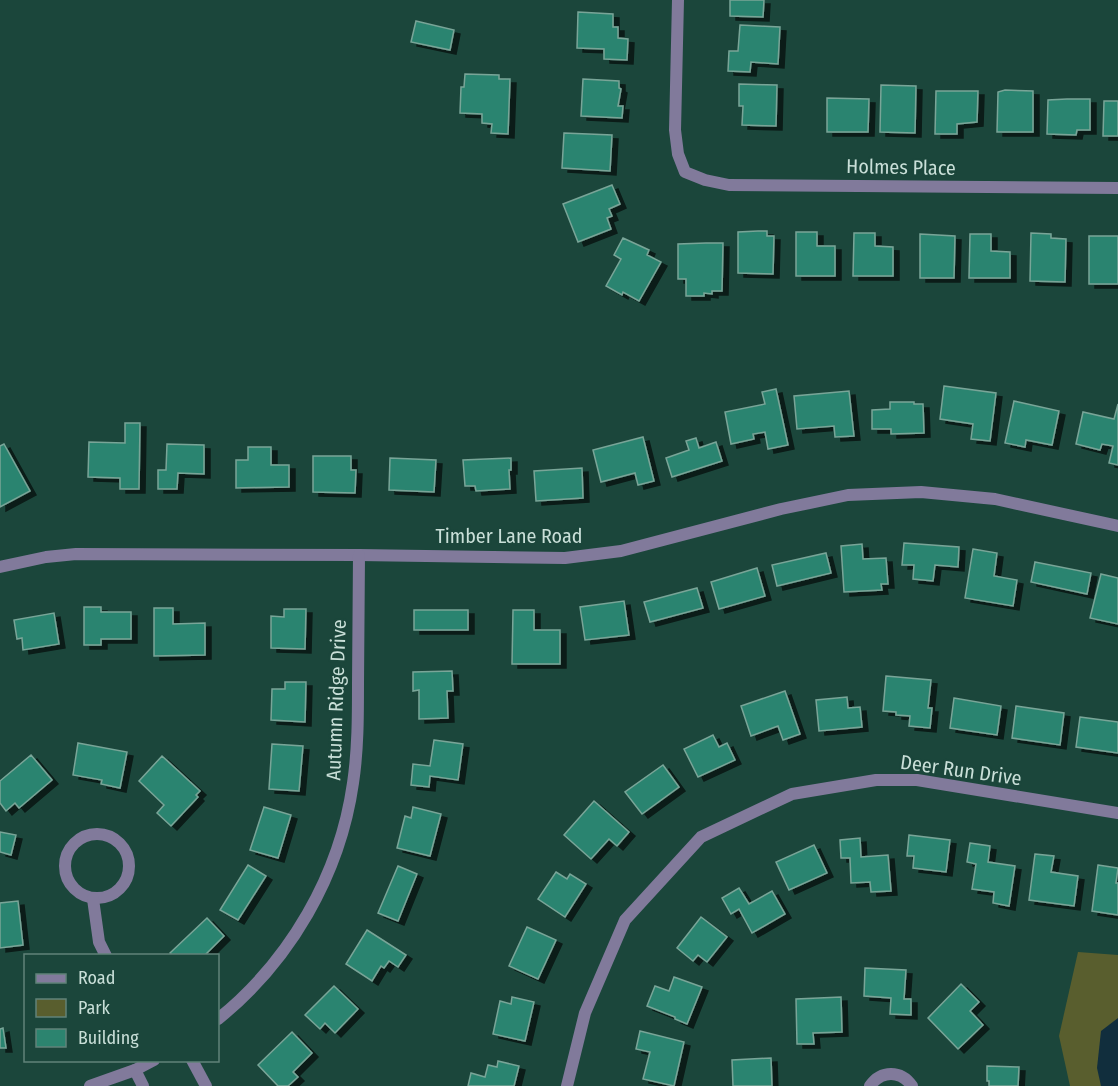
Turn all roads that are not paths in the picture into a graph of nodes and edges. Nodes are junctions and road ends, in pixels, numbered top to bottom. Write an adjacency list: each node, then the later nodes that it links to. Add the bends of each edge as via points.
1 (678, 0): 2 (street, Holmes Place, via 675,130 685,172 729,184)
2 (1118, 188)
3 (1118, 526): 4 (street, Timber Lane Road, via 995,499 910,492 848,495 621,551 565,558)
4 (359, 555): 5 (street, Timber Lane Road, via 76,554); 9 (street, Autumn Ridge Drive, via 357,748 342,835 320,891 294,936 254,986)
5 (0, 567)
6 (1118, 813): 16 (street, Deer Run Drive, via 917,780 876,780 792,794 701,837 625,920 585,1013)
7 (93, 899): 7 (street, via 117,892 130,871 124,847 102,834 89,834 78,840 65,862 71,886); 8 (street, via 99,942)
8 (105, 954)
9 (219, 1018)
10 (150, 1062): 12 (street)
11 (193, 1062): 15 (street)
12 (135, 1070): 13 (street); 14 (street)
13 (90, 1086)
14 (143, 1086)
15 (206, 1086)
16 (567, 1086)
17 (870, 1086): 18 (street, via 878,1077 896,1074)
18 (912, 1086)

